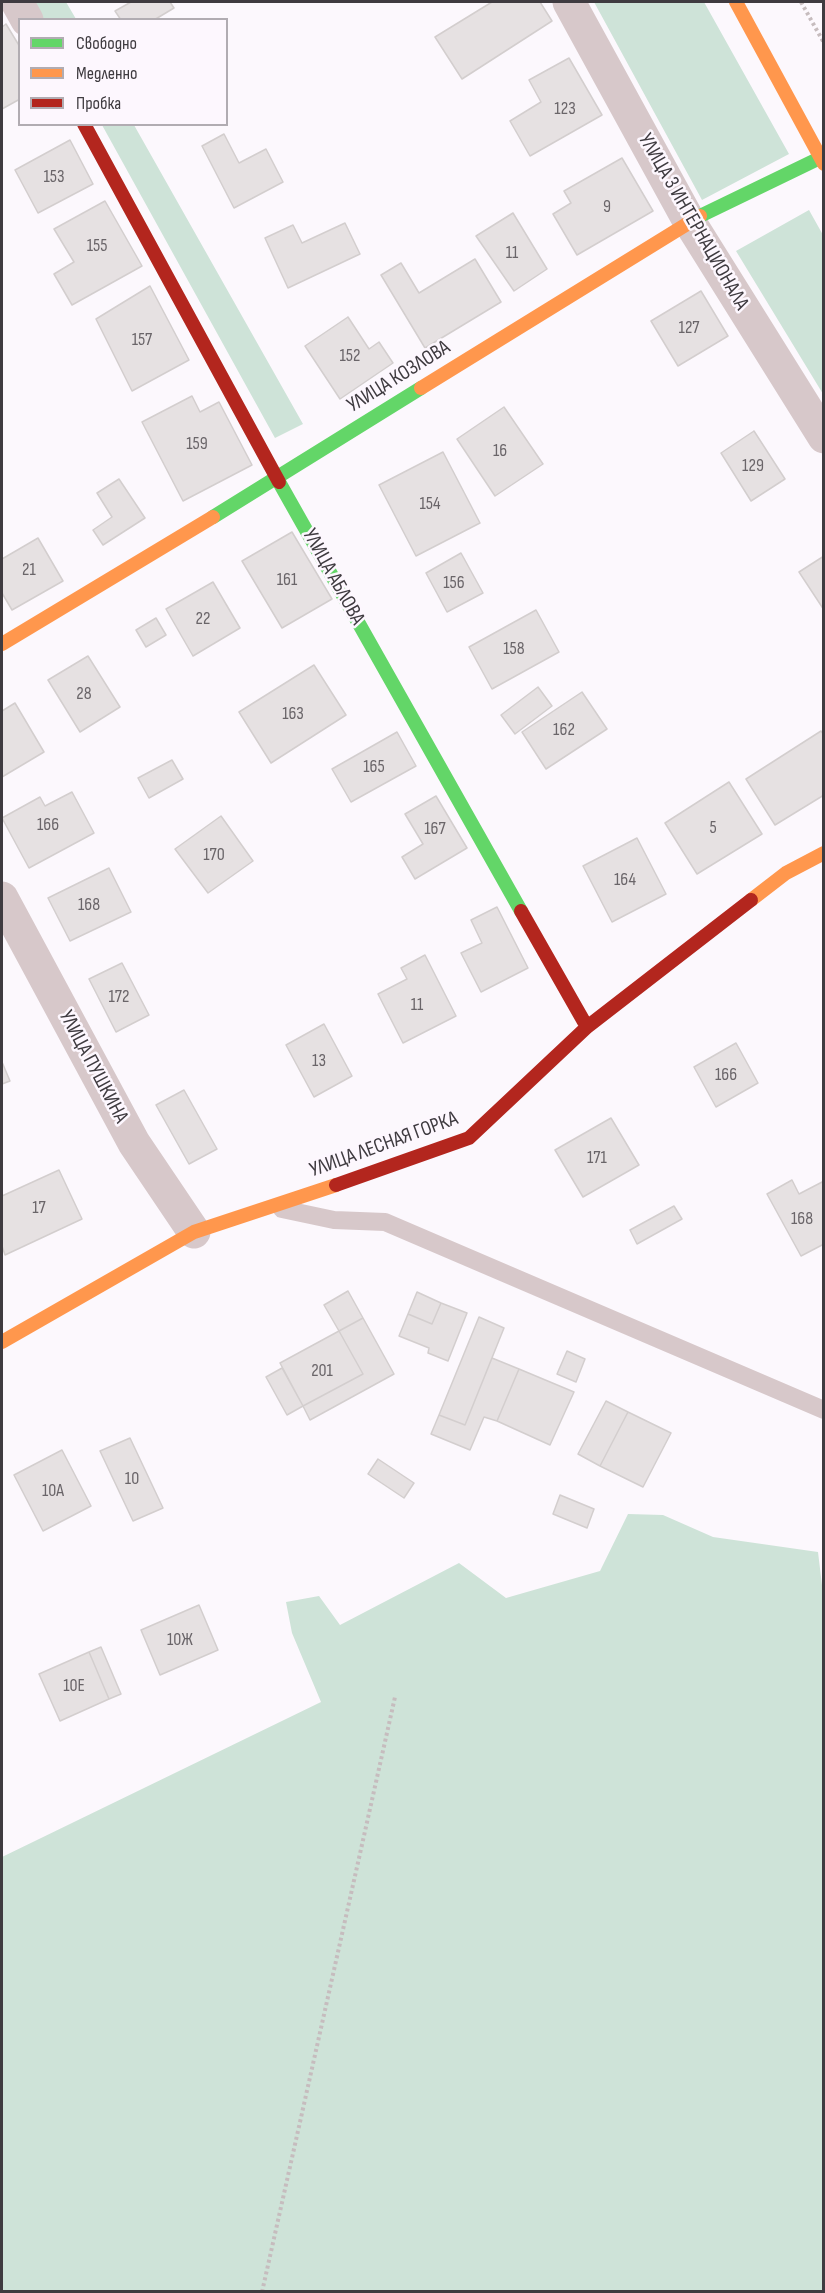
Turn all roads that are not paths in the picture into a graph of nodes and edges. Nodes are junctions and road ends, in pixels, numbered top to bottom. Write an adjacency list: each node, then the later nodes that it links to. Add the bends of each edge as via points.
1 (17, 2): 4 (street)
2 (569, 2): 7 (street, УЛИЦА 3 ИНТЕРНАЦИОНАЛА)
3 (736, 2): 6 (street)
4 (26, 18)
5 (85, 126): 9 (street, УЛИЦА АБЛОВА)
6 (822, 159): 7 (street, УЛИЦА КОЗЛОВА)
7 (689, 221): 8 (street, УЛИЦА 3 ИНТЕРНАЦИОНАЛА); 9 (street, УЛИЦА КОЗЛОВА)
8 (824, 437)
9 (277, 478): 10 (street, УЛИЦА КОЗЛОВА); 13 (street, УЛИЦА АБЛОВА)
10 (2, 644)
11 (824, 853): 13 (street, УЛИЦА ЛЕСНАЯ ГОРКА, via 786,873)
12 (2, 898): 15 (street, УЛИЦА ПУШКИНА, via 134,1143)
13 (587, 1027): 14 (street, УЛИЦА ЛЕСНАЯ ГОРКА, via 469,1138)
14 (274, 1207): 15 (street, УЛИЦА ЛЕСНАЯ ГОРКА); 17 (lane, via 334,1220 386,1222)
15 (194, 1232): 16 (street, УЛИЦА ЛЕСНАЯ ГОРКА)
16 (2, 1342)
17 (824, 1410)

